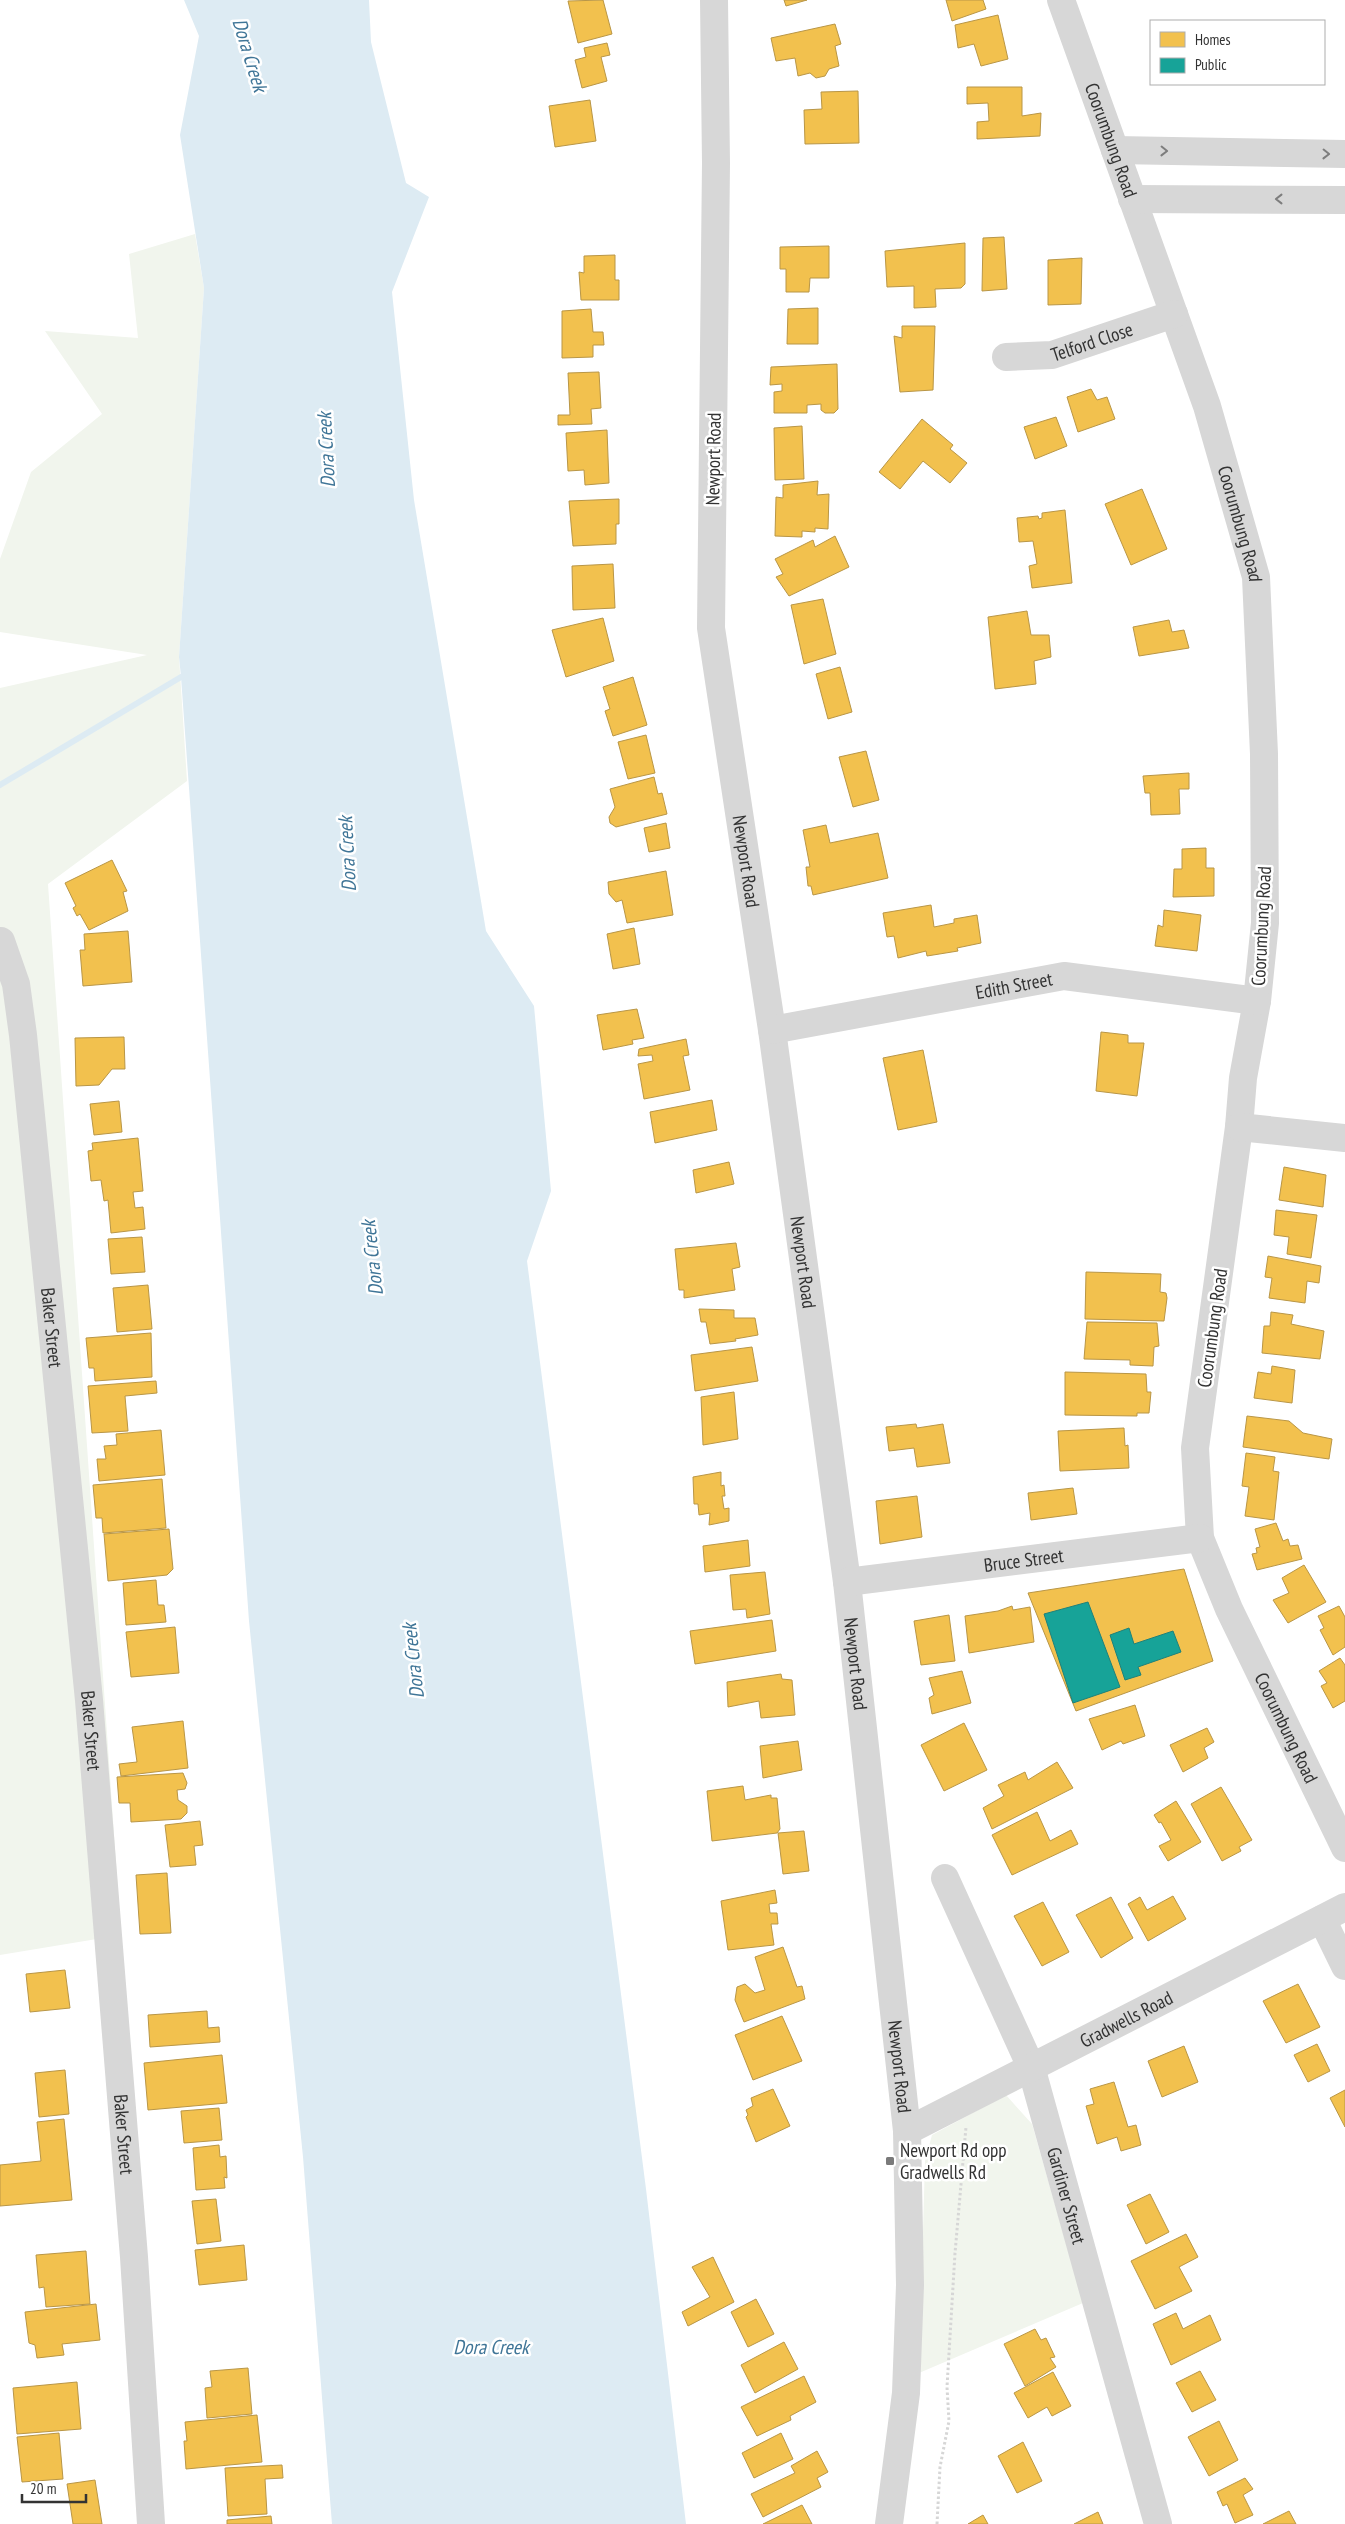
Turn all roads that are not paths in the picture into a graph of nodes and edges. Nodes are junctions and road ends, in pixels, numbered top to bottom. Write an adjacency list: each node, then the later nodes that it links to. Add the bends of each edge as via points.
1 (714, 0): 11 (street, Newport Road, via 716,163 711,628)
2 (1061, 0): 3 (street, Coorumbung Road)
3 (1115, 150): 4 (street, one-way to 4); 5 (street, Coorumbung Road)
4 (1345, 154)
5 (1132, 199): 6 (street, one-way to 5); 7 (street, Coorumbung Road)
6 (1345, 200)
7 (1174, 314): 8 (street, Telford Close, via 1052,356); 10 (street, Coorumbung Road, via 1207,406 1256,577 1264,754 1265,903)
8 (1006, 357)
9 (1, 941): 22 (street, Baker Street, via 16,984 23,1035 88,1690 134,2256)
10 (1257, 1001): 11 (street, Edith Street, via 1064,976); 12 (street, Coorumbung Road, via 1243,1078)
11 (772, 1030): 15 (street, Newport Road)
12 (1239, 1126): 13 (street); 14 (street, Coorumbung Road, via 1195,1448)
13 (1345, 1138)
14 (1200, 1538): 15 (street, Bruce Street); 16 (street, Coorumbung Road, via 1229,1609)
15 (847, 1582): 21 (street, Newport Road)
16 (1345, 1848)
17 (945, 1878): 20 (street, Gardiner Street)
18 (1333, 1913): 19 (street); 20 (street, Gradwells Road)
19 (1345, 1966)
20 (1031, 2067): 21 (street, Gradwells Road); 24 (street, Gardiner Street)
21 (907, 2131): 23 (street, Newport Road, via 910,2285 906,2394)
22 (151, 2524)
23 (889, 2524)
24 (1158, 2524)

